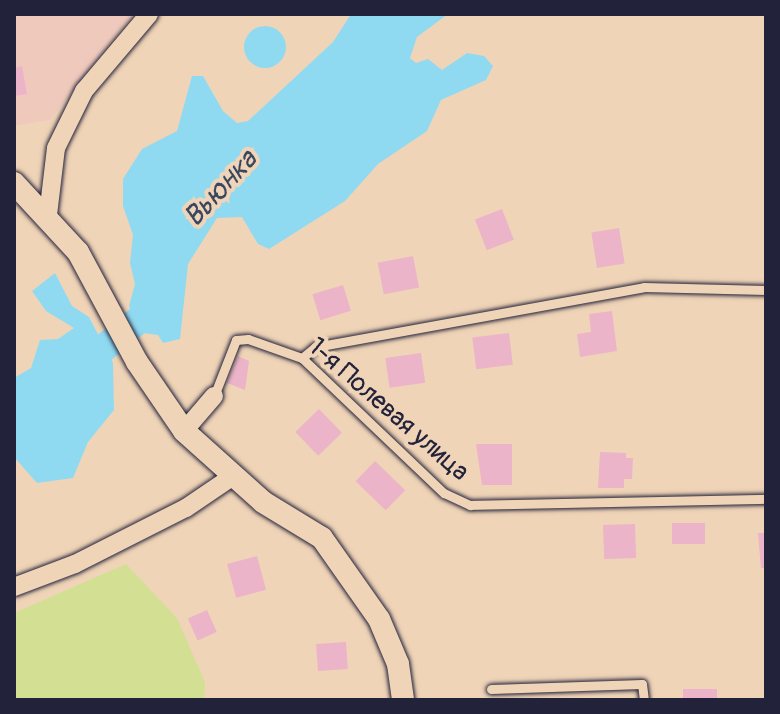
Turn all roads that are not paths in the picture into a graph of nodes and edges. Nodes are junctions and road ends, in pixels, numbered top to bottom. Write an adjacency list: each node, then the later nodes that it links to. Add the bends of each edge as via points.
1 (149, 14): 3 (street, via 84,91 56,148)
2 (14, 183): 3 (street)
3 (48, 215): 7 (street, via 100,289 137,362)
4 (766, 290): 5 (lane, via 644,287 315,347)
5 (302, 358): 6 (lane, 1-я Полевая улица, via 248,339 236,340); 9 (lane, 1-я Полевая улица, via 444,493 470,505)
6 (214, 396): 7 (street)
7 (184, 431): 8 (street)
8 (233, 476): 10 (street, via 186,508 75,564); 12 (street, via 322,538 379,619 398,664)
9 (766, 499)
10 (14, 587)
11 (491, 689): 13 (lane, via 642,684)
12 (403, 700)
13 (644, 700)

